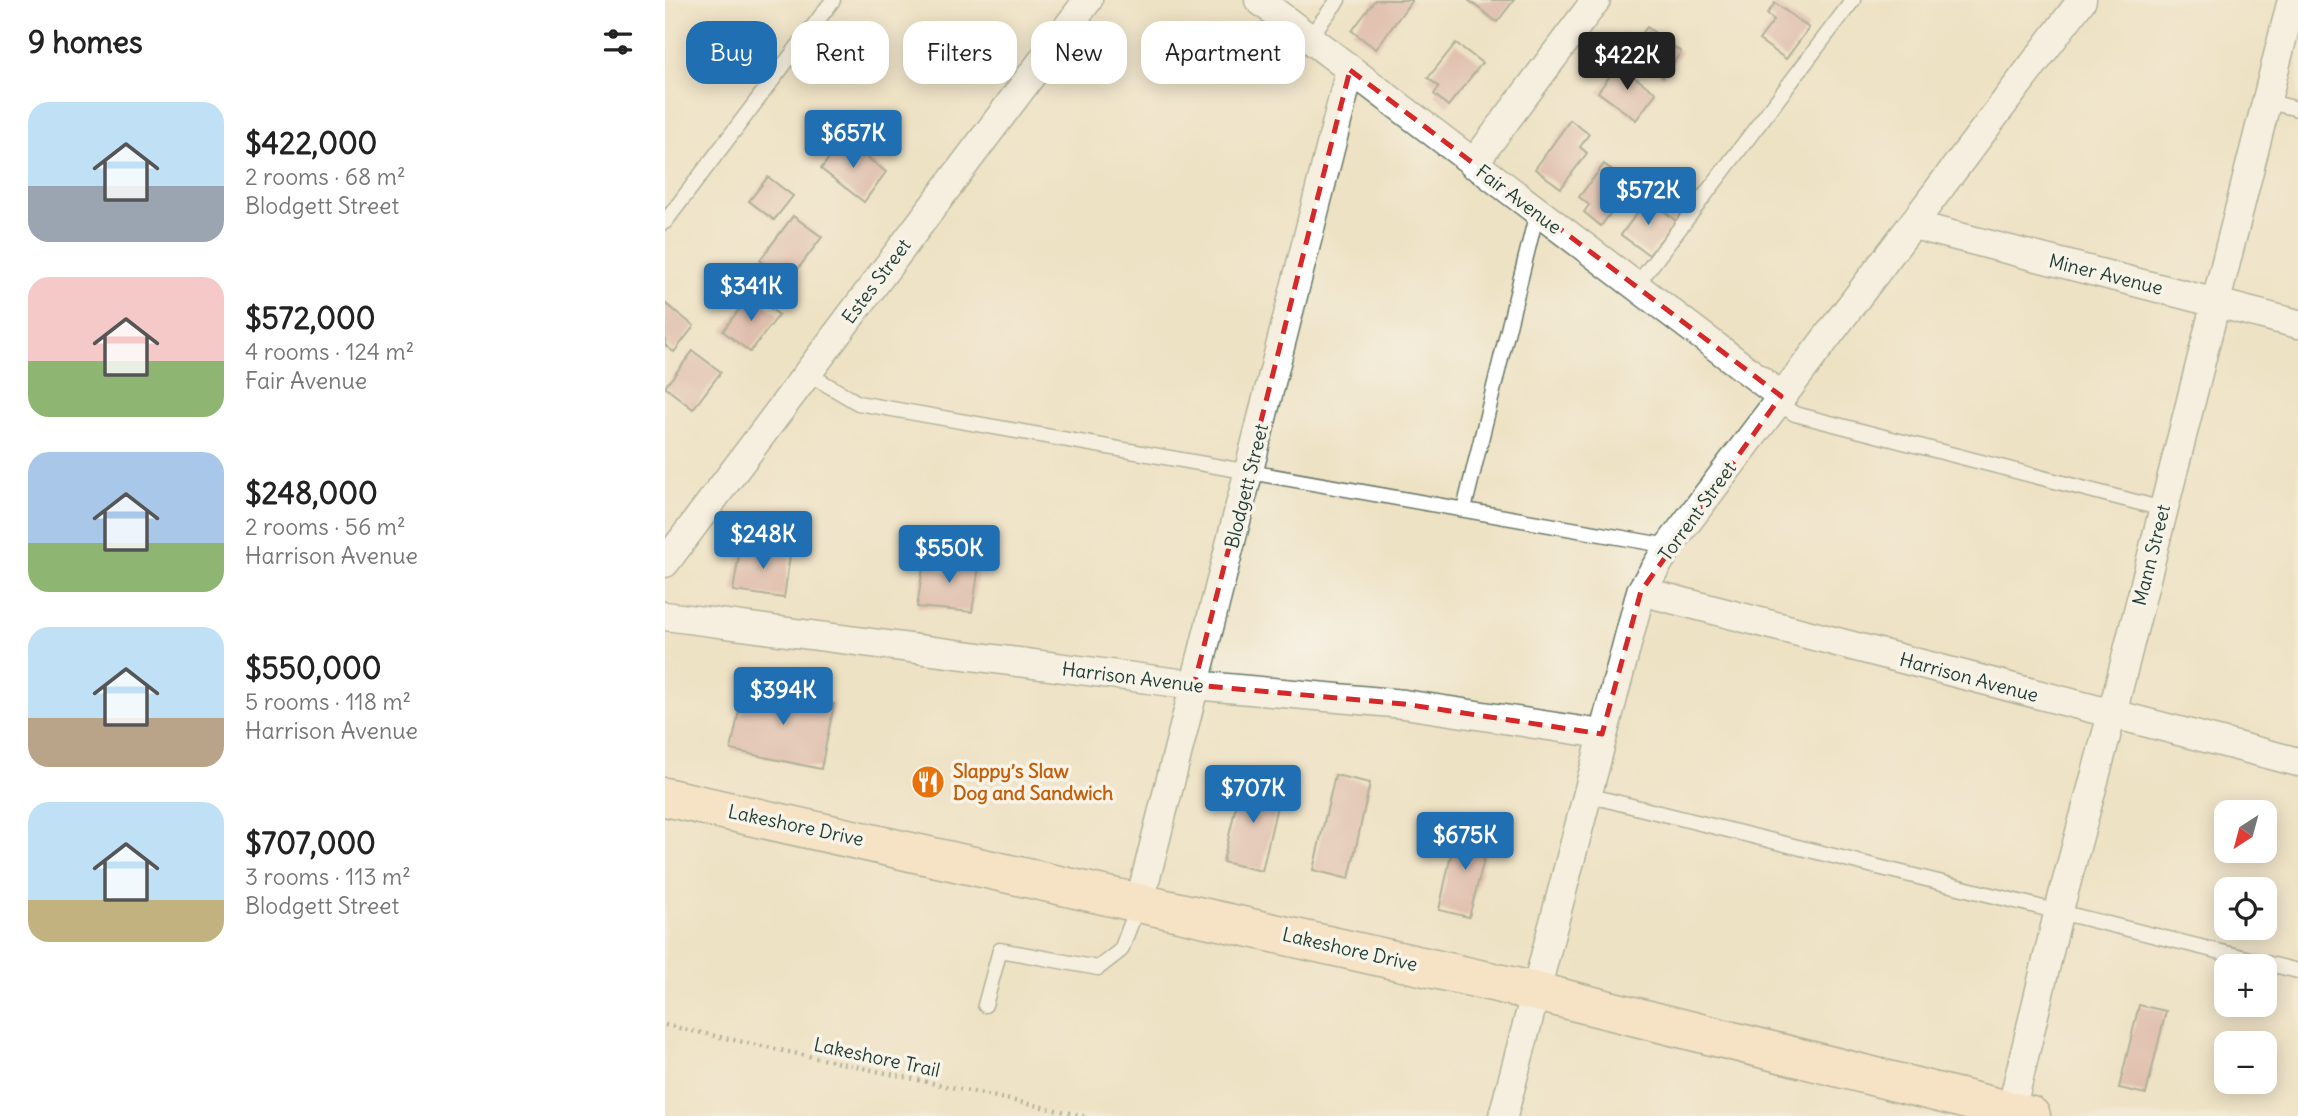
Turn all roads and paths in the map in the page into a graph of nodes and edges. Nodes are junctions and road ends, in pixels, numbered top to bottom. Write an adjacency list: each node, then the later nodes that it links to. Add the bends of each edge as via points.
1 (832, 0): 15 (lane)
2 (1089, 0): 20 (street, Estes Street)
3 (1259, 0): 9 (street, Fair Avenue)
4 (1338, 0): 9 (lane)
5 (1596, 0): 13 (street)
6 (1853, 0): 17 (lane)
7 (2082, 0): 16 (street, Torrent Street)
8 (2292, 0): 11 (street, Mann Street)
9 (1309, 38): 10 (street, Fair Avenue)
10 (1350, 70): 13 (street, Fair Avenue); 22 (street, Blodgett Street)
11 (2265, 101): 12 (lane); 18 (street, Mann Street)
12 (2298, 109)
13 (1473, 164): 14 (street, Fair Avenue)
14 (1537, 212): 21 (street, Fair Avenue); 23 (lane)
15 (665, 222)
16 (1913, 225): 18 (street, Miner Avenue); 21 (street, Torrent Street)
17 (1645, 274)
18 (2215, 304): 19 (street, Miner Avenue); 24 (street, Mann Street)
19 (2298, 324)
20 (807, 373): 22 (lane, via 858,403); 26 (street, Estes Street)
21 (1779, 400): 24 (lane, via 1795,414); 25 (street, Torrent Street)
22 (1250, 471): 23 (lane); 29 (street, Blodgett Street)
23 (1464, 509): 25 (lane)
24 (2162, 509): 30 (street, Mann Street)
25 (1669, 546): 27 (street, Torrent Street)
26 (665, 563)
27 (1641, 591): 30 (street, Harrison Avenue); 31 (street, Torrent Street)
28 (665, 616): 29 (street, Harrison Avenue)
29 (1194, 685): 31 (street, Harrison Avenue, via 1404,704); 35 (street, Blodgett Street)
30 (2112, 714): 32 (street, Harrison Avenue); 36 (street, Mann Street)
31 (1602, 734): 33 (street, Torrent Street)
32 (2298, 762)
33 (1587, 795): 36 (lane); 38 (street, Torrent Street)
34 (665, 797): 35 (main road, Lakeshore Drive)
35 (1140, 901): 38 (main road, Lakeshore Drive); 39 (lane, via 1121,950 1098,968 1000,950)
36 (2059, 910): 37 (lane); 41 (street, Mann Street)
37 (2298, 971)
38 (1537, 992): 41 (main road, Lakeshore Drive); 43 (street, Torrent Street)
39 (985, 1005)
40 (665, 1025): 42 (path, Lakeshore Trail)
41 (2017, 1114)
42 (1084, 1116)
43 (1503, 1116)

